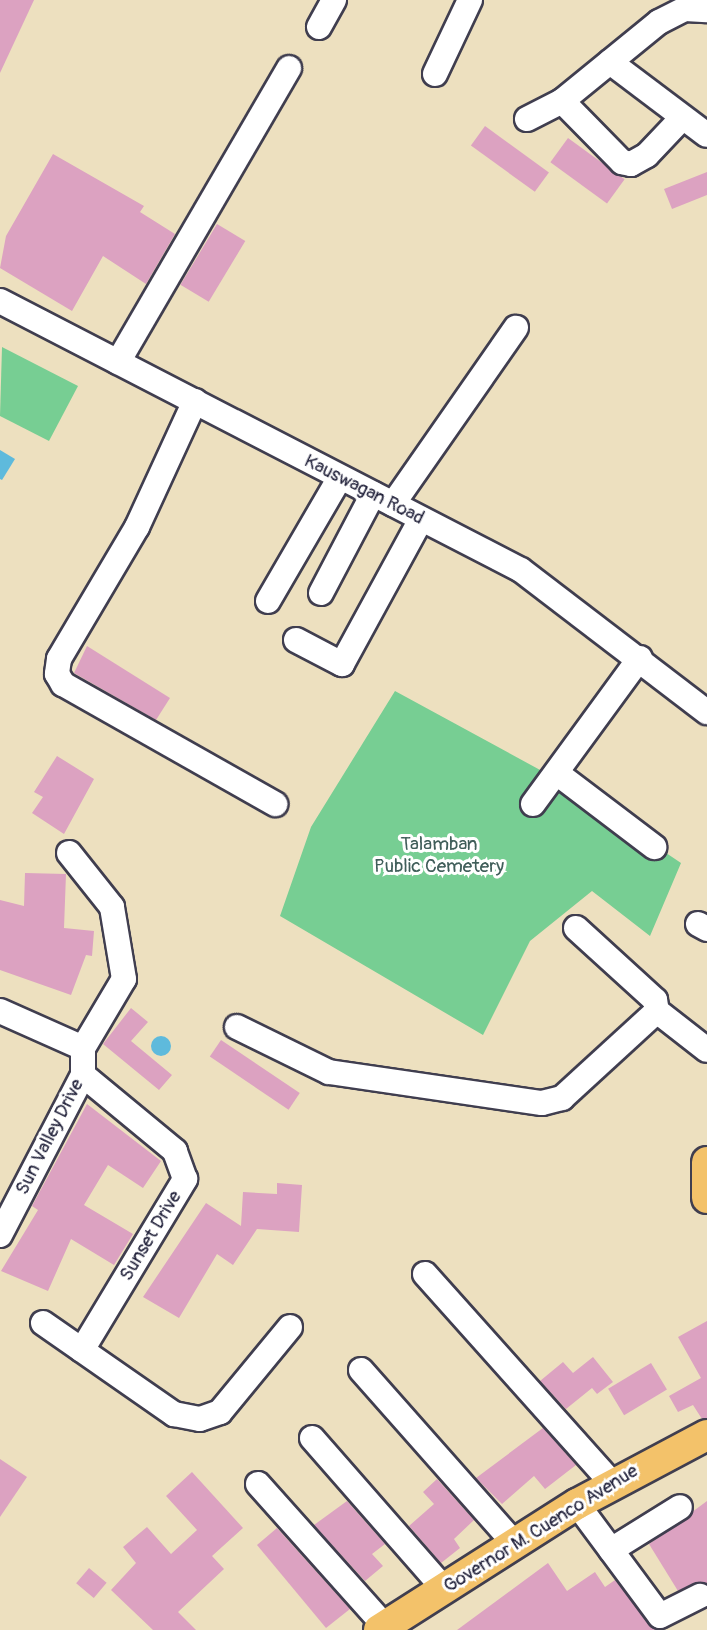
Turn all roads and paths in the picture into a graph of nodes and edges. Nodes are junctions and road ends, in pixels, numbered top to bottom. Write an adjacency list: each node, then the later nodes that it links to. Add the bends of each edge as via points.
1 (334, 0): 4 (street)
2 (470, 0): 7 (street)
3 (707, 10): 5 (street, via 685,9 659,22)
4 (319, 27)
5 (610, 62): 8 (street); 9 (street)
6 (289, 68): 14 (street)
7 (435, 74)
8 (562, 101): 9 (street, via 622,162 631,164 647,155); 10 (street)
9 (682, 118): 11 (street)
10 (527, 119)
11 (707, 135)
12 (0, 301): 14 (street, Kauswagan Road)
13 (516, 328): 17 (street)
14 (118, 362): 15 (street, Kauswagan Road)
15 (195, 401): 16 (street, Kauswagan Road); 25 (street, via 137,527 59,659 57,674 63,684)
16 (339, 479): 17 (street, Kauswagan Road); 20 (street)
17 (383, 499): 18 (street, Kauswagan Road); 19 (street)
18 (421, 519): 21 (street, via 342,664); 22 (street, Kauswagan Road, via 543,583)
19 (321, 593)
20 (268, 601)
21 (296, 640)
22 (640, 658): 23 (street, Kauswagan Road); 24 (street)
23 (707, 712)
24 (558, 774): 26 (street); 27 (street)
25 (275, 804)
26 (533, 804)
27 (654, 847)
28 (69, 853): 33 (street, via 112,907 123,953 119,996)
29 (576, 928): 31 (street, via 654,1000)
30 (0, 1011): 33 (street)
31 (657, 1011): 32 (street, via 562,1098 542,1103 329,1072); 34 (street)
32 (237, 1027)
33 (83, 1048): 35 (street, Sun Valley Drive)
34 (707, 1050)
35 (83, 1075): 38 (street, Sun Valley Drive); 42 (street, Sunset Drive, via 175,1152 184,1179)
36 (707, 1162): 37 (main road)
37 (707, 1198)
38 (0, 1235)
39 (425, 1273): 47 (street)
40 (43, 1323): 42 (street)
41 (290, 1327): 42 (street, via 220,1412 200,1419 174,1414)
42 (82, 1350)
43 (361, 1370): 50 (street)
44 (707, 1435): 47 (main road, Governor M. Cuenco Avenue)
45 (313, 1438): 52 (street)
46 (258, 1484): 54 (street)
47 (613, 1484): 48 (main road, Governor M. Cuenco Avenue)
48 (577, 1504): 50 (main road, Governor M. Cuenco Avenue); 51 (street)
49 (680, 1507): 51 (street)
50 (516, 1545): 52 (main road, Governor M. Cuenco Avenue)
51 (611, 1550): 53 (street, via 660,1616)
52 (444, 1589): 54 (main road, Governor M. Cuenco Avenue)
53 (700, 1595)
54 (382, 1628)

